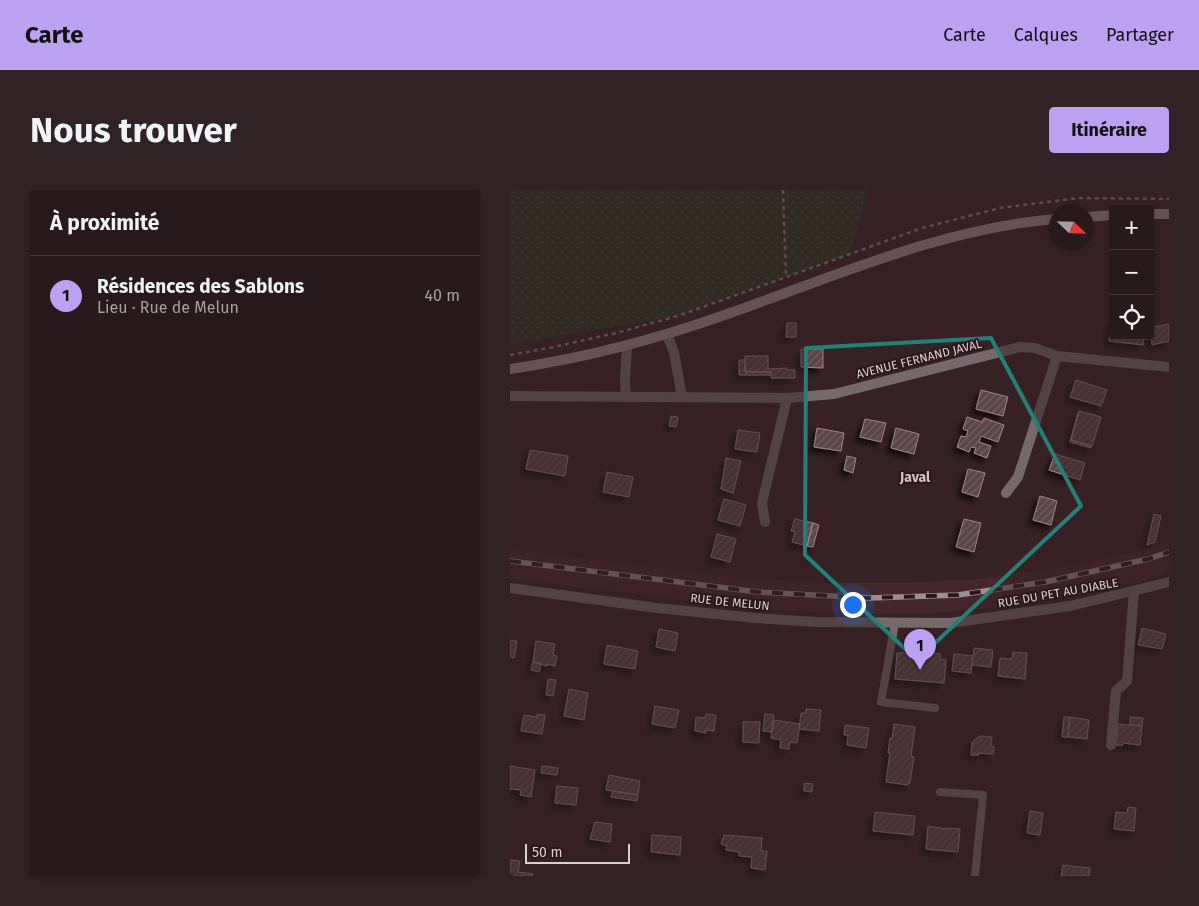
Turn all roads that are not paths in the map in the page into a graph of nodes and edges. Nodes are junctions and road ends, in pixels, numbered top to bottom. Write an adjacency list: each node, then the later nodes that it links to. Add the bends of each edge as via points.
1 (1154, 214): 2 (main road)
2 (1169, 214)
3 (1109, 215): 4 (main road)
4 (1094, 216)
5 (1049, 220): 6 (main road, via 977,231 938,241)
6 (667, 334): 7 (main road); 13 (street, via 674,352)
7 (627, 346): 10 (main road); 12 (street)
8 (1057, 356): 9 (street, AVENUE FERNAND JAVAL); 14 (street, AVENUE FERNAND JAVAL, via 1035,348 1020,347 834,394); 15 (street, via 1018,478)
9 (1169, 367)
10 (510, 369)
11 (510, 396): 12 (street, AVENUE FERNAND JAVAL)
12 (626, 396): 13 (street, AVENUE FERNAND JAVAL)
13 (682, 397): 14 (street, AVENUE FERNAND JAVAL)
14 (787, 398): 16 (street, via 762,503)
15 (1006, 493)
16 (765, 522)
17 (1169, 582): 19 (street, RUE DU PET AU DIABLE)
18 (510, 588): 20 (street, RUE DE MELUN, via 755,618)
19 (1134, 592): 21 (street, RUE DU PET AU DIABLE, via 1070,606); 23 (street, via 1127,681 1116,691)
20 (895, 623): 21 (street, RUE DE MELUN); 22 (lane, via 881,702)
21 (950, 623)
22 (935, 708)
23 (1112, 745)
24 (940, 792): 25 (lane, via 983,795)
25 (975, 876)

